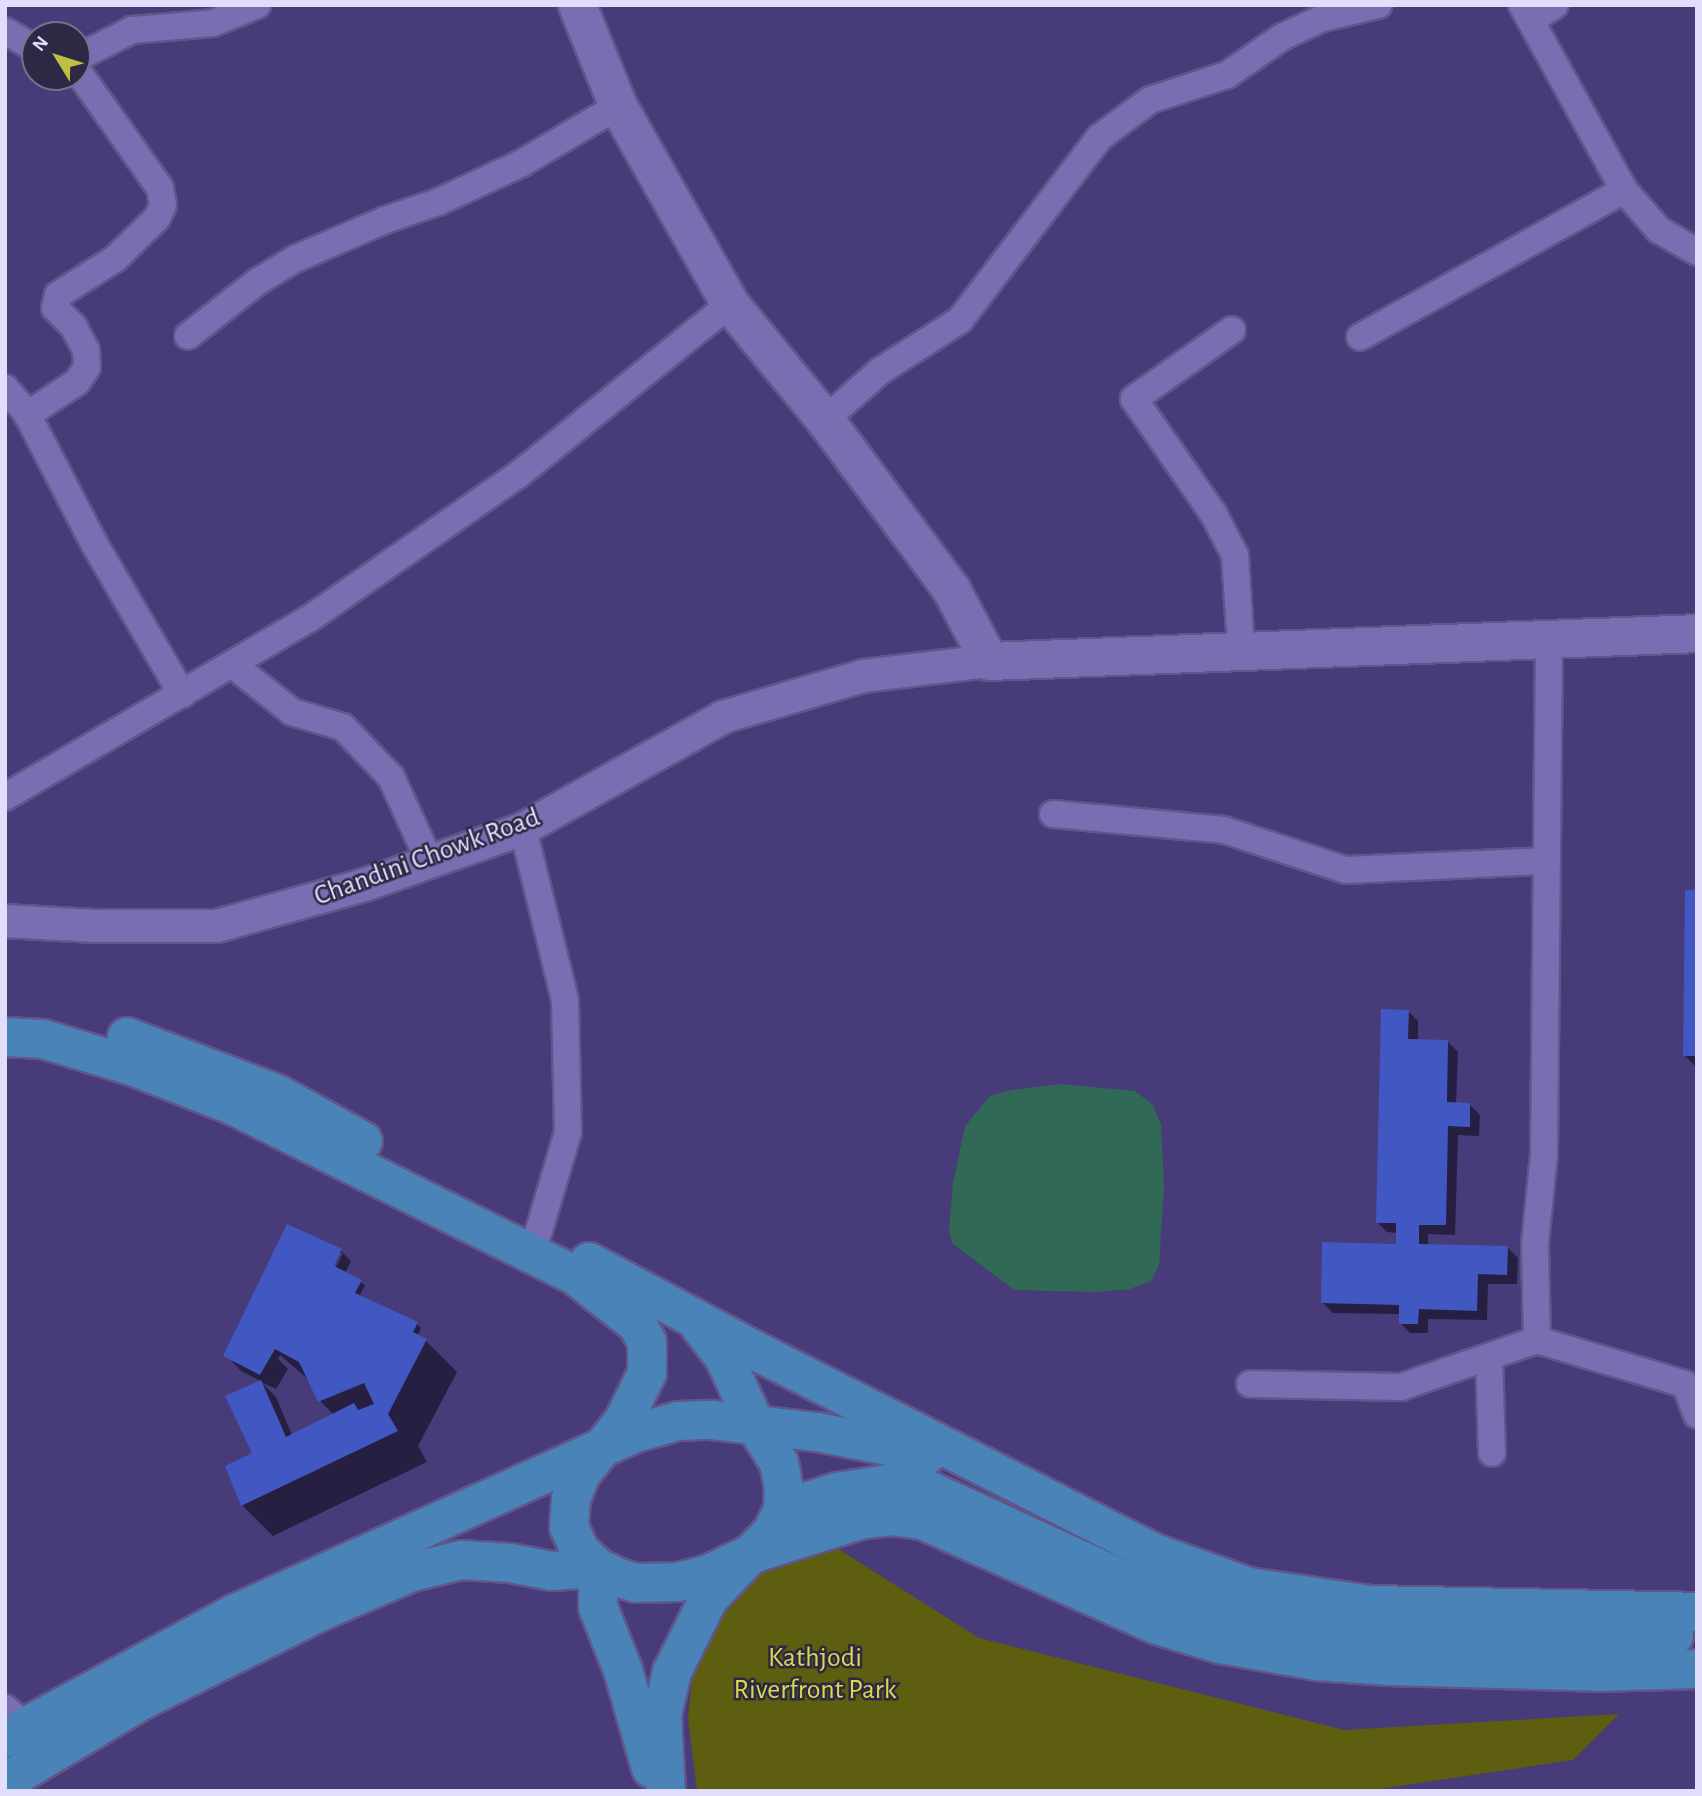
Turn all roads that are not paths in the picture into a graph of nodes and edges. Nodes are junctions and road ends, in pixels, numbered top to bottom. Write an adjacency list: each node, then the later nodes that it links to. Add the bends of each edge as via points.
1 (257, 5): 8 (street, via 213,23 132,30)
2 (577, 5): 10 (main road)
3 (1378, 5): 19 (street, via 1323,18 1282,37 1227,75 1150,100 1100,137 960,320 880,371)
4 (1555, 5): 5 (street)
5 (1527, 12): 11 (street)
6 (5, 31): 7 (street)
7 (21, 40)
8 (91, 51)
9 (91, 90): 18 (street, via 160,188 163,205 157,218 116,258 58,295 55,308 74,327 86,350 87,367 77,382)
10 (618, 106): 13 (main road); 15 (street, via 522,163 295,259 257,282)
11 (1624, 190): 12 (street, via 1659,230); 16 (street)
12 (1697, 252)
13 (730, 304): 19 (main road); 24 (street, via 518,475 309,620)
14 (1232, 330): 22 (street, via 1134,399 1213,513 1235,555)
15 (188, 336)
16 (1360, 337)
17 (5, 388): 18 (street)
18 (27, 415): 25 (street, via 95,545)
19 (825, 420): 23 (main road, via 951,589)
20 (1697, 633): 21 (main road)
21 (1549, 638): 22 (main road); 30 (street)
22 (1241, 649): 23 (main road)
23 (989, 661): 28 (street, Chandini Chowk Road, via 863,676 723,717)
24 (233, 664): 25 (street); 29 (street, via 292,712 343,727 391,777)
25 (182, 694): 26 (street)
26 (5, 797)
27 (1053, 814): 30 (street, via 1224,830 1346,870)
28 (523, 829): 29 (street, Chandini Chowk Road); 34 (street, via 565,1000 568,1132)
29 (430, 862): 31 (street, Chandini Chowk Road, via 217,926)
30 (1547, 862): 36 (street, via 1544,1154 1535,1243)
31 (5, 920)
32 (5, 1014): 34 (main road, via 45,1017 134,1039 276,1094)
33 (5, 1037): 41 (main road, via 43,1039 120,1062 232,1105 576,1276 637,1324 647,1342 647,1373 635,1402)
34 (538, 1234): 35 (main road)
35 (695, 1319): 40 (main road, via 724,1357); 43 (main road)
36 (1537, 1340): 37 (street); 39 (street, via 1685,1384)
37 (1489, 1357): 38 (street, via 1401,1387); 42 (street)
38 (1250, 1384)
39 (1697, 1415)
40 (756, 1426): 41 (main road, via 678,1421 632,1434); 43 (main road, via 886,1444); 44 (main road, via 779,1462)
41 (600, 1450): 46 (main road, via 581,1474 571,1499 569,1527 580,1551); 50 (main road, via 234,1614)
42 (1492, 1453)
43 (988, 1469): 47 (main road, via 1154,1553 1250,1587 1371,1605)
44 (782, 1509): 45 (main road, via 772,1532); 48 (main road, via 837,1492 887,1484 926,1489 1177,1601 1321,1631 1593,1640)
45 (749, 1555): 46 (main road, via 707,1575 678,1582 636,1583); 49 (main road, via 860,1520 892,1516 933,1525 1157,1625 1234,1646 1316,1661 1389,1666 1600,1672); 53 (main road, via 709,1598 672,1672 663,1715)
46 (598, 1568): 51 (main road, via 552,1571 461,1560 412,1572 319,1612 142,1700); 52 (main road, via 598,1606 623,1670)
47 (1697, 1612)
48 (1697, 1635)
49 (1697, 1669)
50 (12, 1724)
51 (5, 1782)
52 (658, 1791)
53 (666, 1791)

